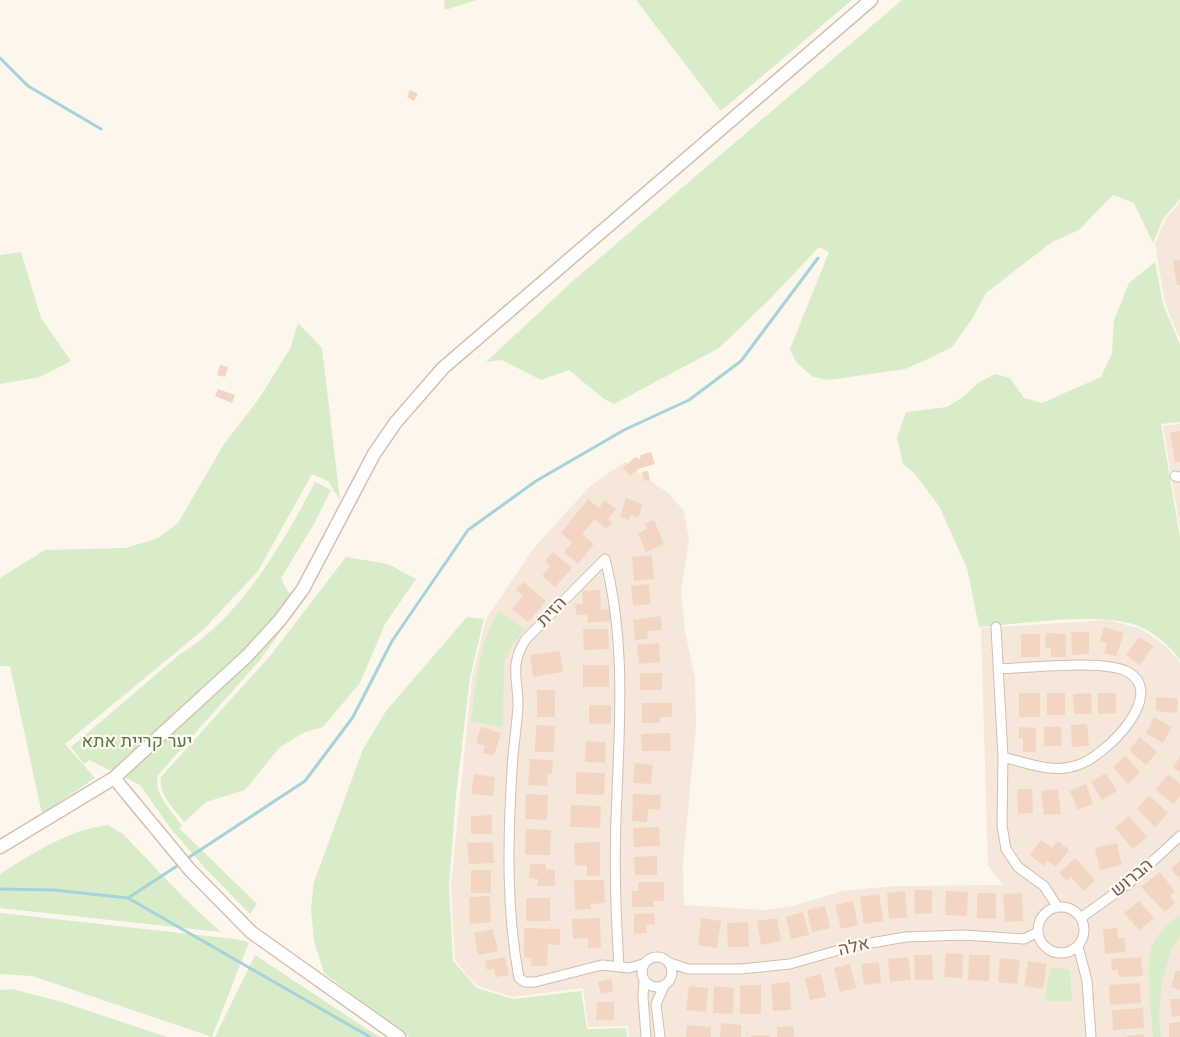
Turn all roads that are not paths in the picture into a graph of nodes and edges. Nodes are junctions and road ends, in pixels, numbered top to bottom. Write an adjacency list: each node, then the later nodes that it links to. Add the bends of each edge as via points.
1 (871, 0): 5 (main road, via 443,368 396,422 374,454 303,589 280,620 247,656)
2 (996, 627): 3 (street)
3 (999, 669): 4 (street); 4 (street, via 1113,667 1135,677 1142,695 1121,732 1089,761 1065,768 1047,768)
4 (1003, 757): 8 (street, via 1002,826 1006,849 1018,867 1044,886)
5 (114, 778): 7 (main road); 17 (main road, via 190,870 251,932)
6 (1180, 836): 9 (street, הברוש, via 1128,884)
7 (0, 847)
8 (1057, 906): 9 (street, via 1073,909); 10 (street, via 1042,916)
9 (1082, 917): 11 (street, via 1085,933)
10 (1038, 932): 11 (street, via 1040,940 1055,953 1072,951); 12 (street, אלה, via 1024,939 963,935 897,938 766,968 688,969)
11 (1078, 946): 20 (street, via 1087,981)
12 (670, 963): 13 (street, via 656,956); 16 (street, via 671,978)
13 (644, 964): 14 (street, הזית, via 629,968); 15 (street, via 641,973)
14 (619, 966): 14 (street, הזית, via 602,965 535,982 519,978 508,880 518,704 514,666 518,651 605,559 620,643 615,862)
15 (644, 981): 16 (street, via 651,986); 18 (street)
16 (664, 986): 19 (street, via 656,1004)
17 (399, 1037)
18 (646, 1037)
19 (660, 1037)
20 (1091, 1037)

